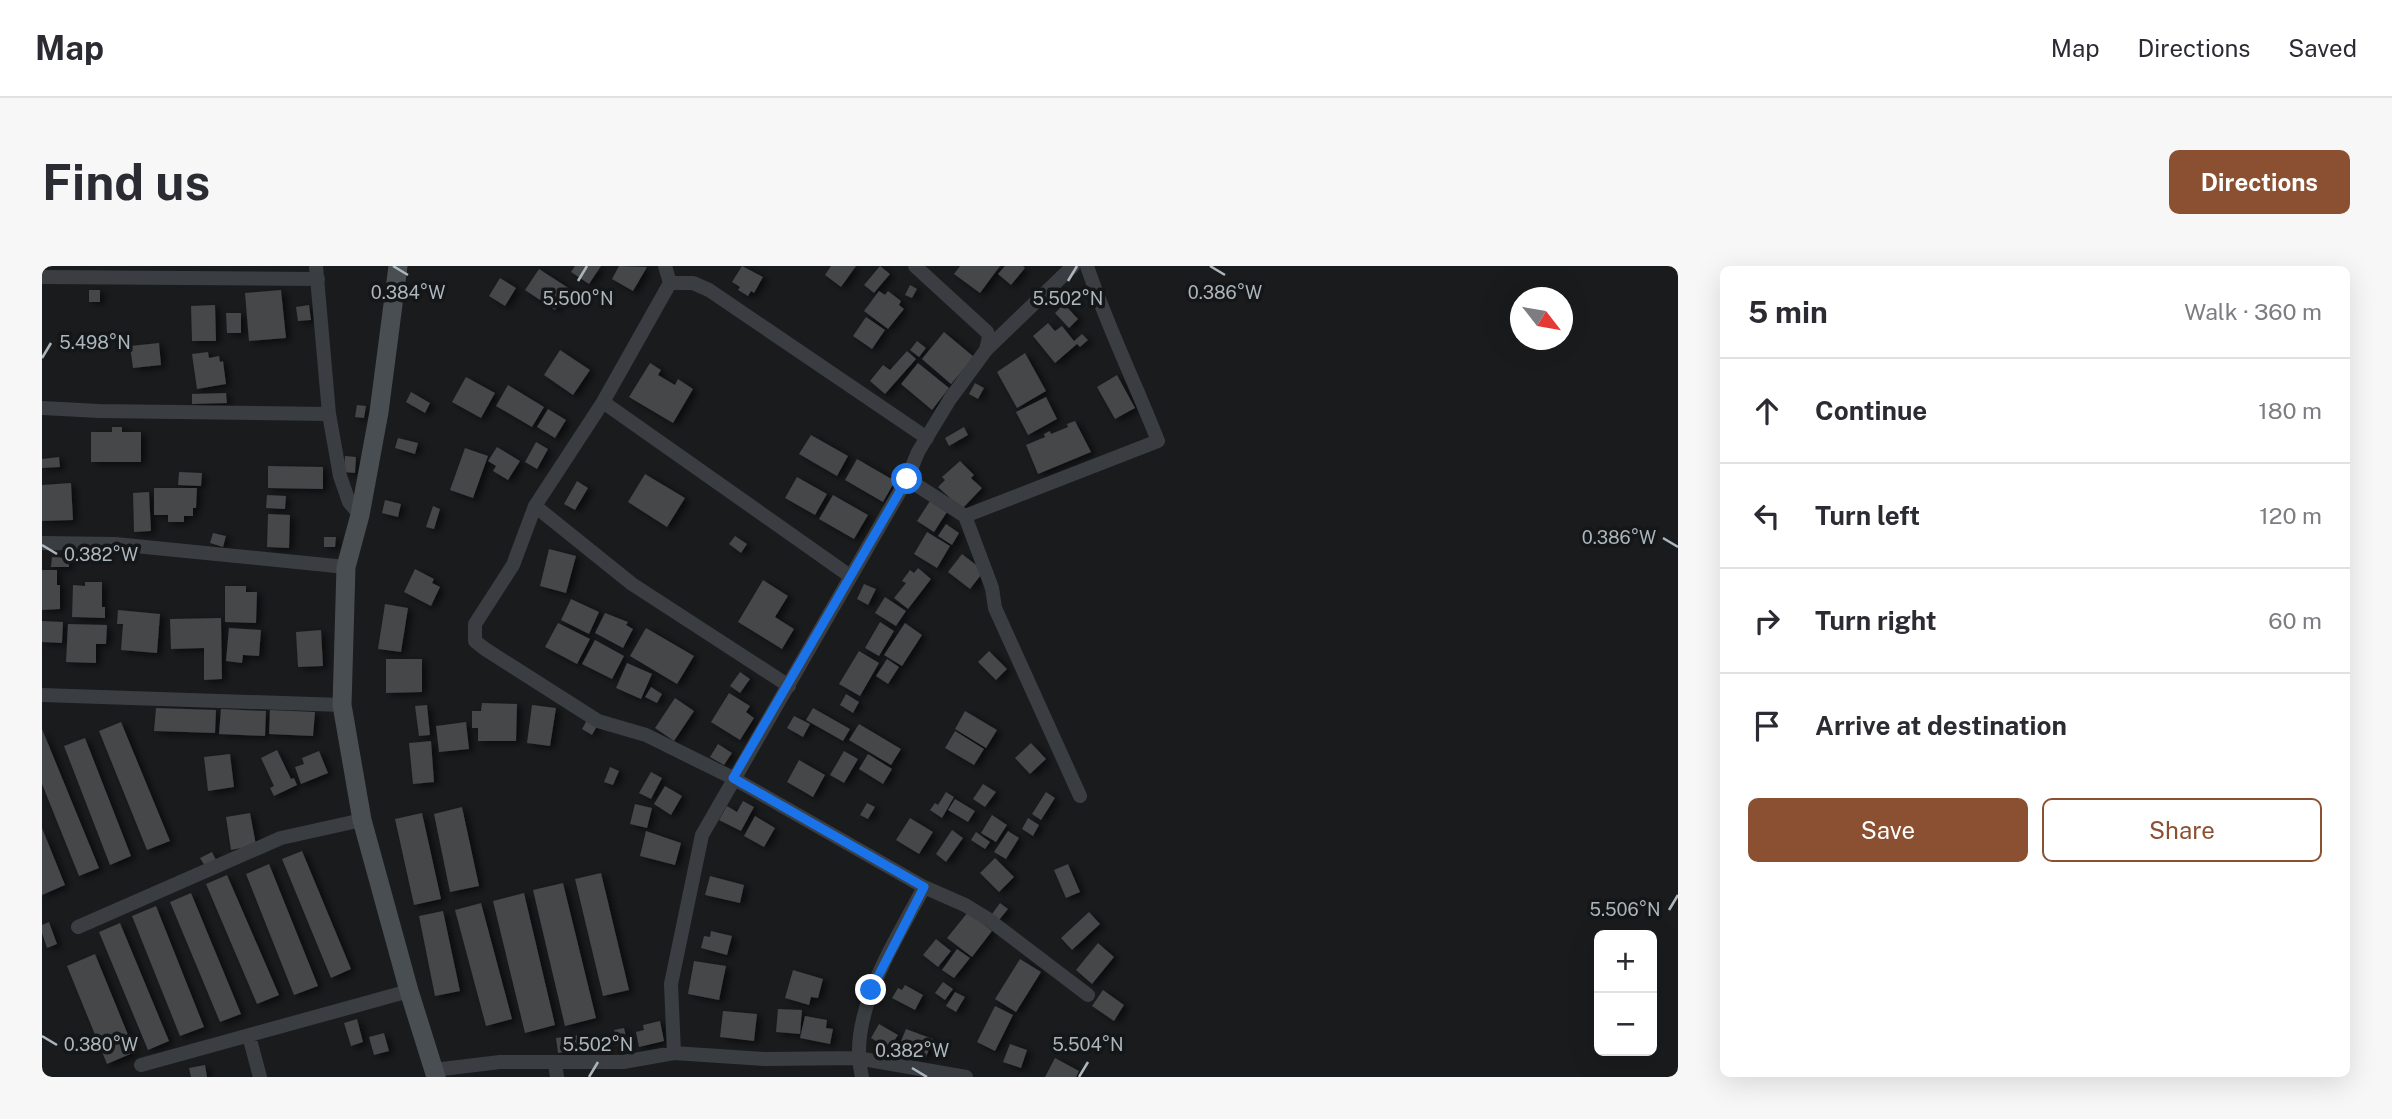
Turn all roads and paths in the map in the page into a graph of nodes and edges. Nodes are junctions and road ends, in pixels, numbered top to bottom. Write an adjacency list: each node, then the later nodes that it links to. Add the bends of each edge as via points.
1 (398, 266): 16 (street)
2 (665, 266): 8 (street)
3 (915, 266): 9 (street, via 987,332)
4 (1073, 266): 9 (street)
5 (1087, 266): 17 (street, via 1158,442)
6 (317, 272): 7 (street); 12 (street)
7 (42, 277)
8 (670, 283): 10 (street); 13 (street, via 693,283 709,290)
9 (986, 350): 13 (street)
10 (603, 402): 15 (street); 20 (street)
11 (42, 408): 12 (street)
12 (329, 414): 16 (street, via 340,475 349,502)
13 (927, 438): 14 (street)
14 (907, 479): 17 (street); 20 (street)
15 (535, 506): 21 (street, via 632,584); 24 (street, via 513,565 475,624 475,641 598,721 646,735)
16 (360, 515): 19 (street)
17 (965, 516): 25 (street, via 995,608)
18 (42, 543): 19 (street, via 115,544)
19 (346, 567): 23 (street)
20 (850, 576): 21 (street)
21 (789, 686): 24 (street)
22 (42, 695): 23 (street)
23 (342, 705): 26 (street)
24 (733, 778): 27 (street); 32 (street, via 702,835 690,887 671,984)
25 (1080, 796)
26 (362, 820): 28 (street, via 281,838); 29 (street)
27 (924, 887): 30 (street, via 988,919); 33 (street, via 871,990)
28 (78, 927)
29 (409, 991): 31 (street); 36 (street)
30 (1088, 995)
31 (249, 1036): 34 (street); 37 (street)
32 (674, 1053): 33 (street, via 765,1059); 35 (street)
33 (857, 1058): 38 (street); 39 (street)
34 (141, 1065)
35 (556, 1070): 36 (street, via 500,1062)
36 (435, 1073)
37 (260, 1077)
38 (862, 1077)
39 (966, 1077)

